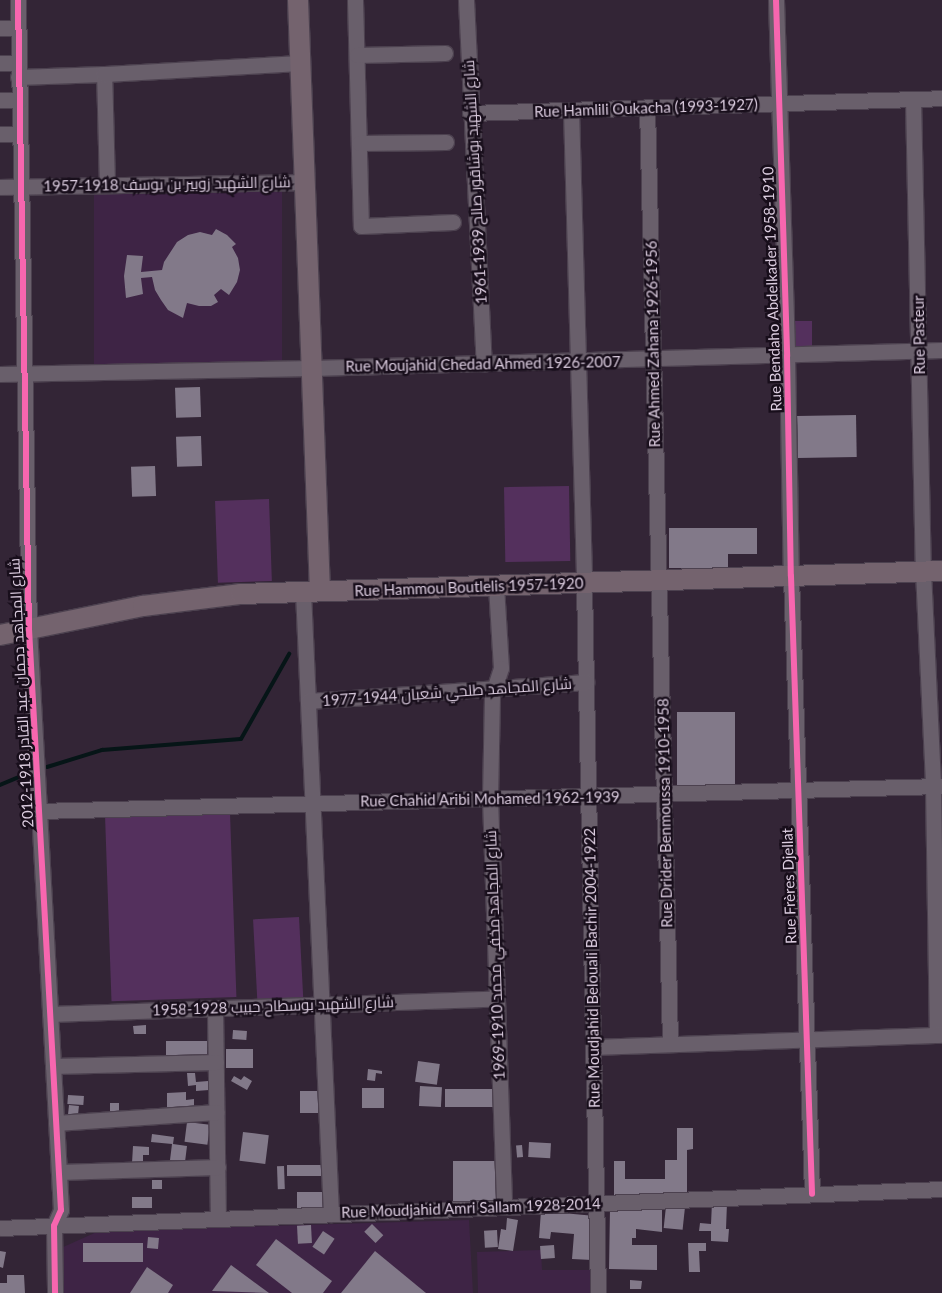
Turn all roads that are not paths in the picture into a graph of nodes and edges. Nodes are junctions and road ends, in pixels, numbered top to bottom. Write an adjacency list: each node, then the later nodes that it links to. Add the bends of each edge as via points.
1 (18, 0): 7 (street, شارع المجاهد دحمان عبد القادر 1918-2012)
2 (298, 0): 11 (main road)
3 (356, 0): 9 (street)
4 (466, 0): 21 (street, شارع الشهيد بوشاقور صالح 1939-1961)
5 (776, 0): 18 (street, Rue Bendaho Abdelkader 1958-1910)
6 (0, 28): 7 (street)
7 (18, 28): 12 (street, شارع المجاهد دحمان عبد القادر 1918-2012)
8 (445, 53): 9 (street)
9 (357, 55): 25 (street)
10 (0, 63): 12 (street)
11 (300, 63): 13 (street); 26 (main road)
12 (18, 70): 13 (street); 17 (street, شارع المجاهد دحمان عبد القادر 1918-2012)
13 (104, 74): 27 (street)
14 (942, 98): 15 (street, Rue Hamlili Oukacha (1993-1927))
15 (912, 99): 18 (street, Rue Hamlili Oukacha (1993-1927)); 32 (street, Rue Pasteur)
16 (0, 100): 17 (street)
17 (20, 100): 23 (street, شارع المجاهد دحمان عبد القادر 1918-2012)
18 (779, 104): 19 (street, Rue Hamlili Oukacha (1993-1927)); 33 (street, Rue Bendaho Abdelkader 1958-1910)
19 (647, 108): 20 (street, Rue Hamlili Oukacha (1993-1927)); 34 (street, Rue Ahmed Zahana 1926-1956)
20 (571, 110): 21 (street, Rue Hamlili Oukacha (1993-1927)); 35 (street, Rue Moudjahid Belouali Bachir 2004-1922)
21 (470, 113): 36 (street, شارع الشهيد بوشاقور صالح 1939-1961)
22 (0, 134): 23 (street)
23 (19, 134): 29 (street, شارع المجاهد دحمان عبد القادر 1918-2012)
24 (446, 142): 25 (street)
25 (359, 143): 30 (street, via 361,226)
26 (305, 182): 27 (street, شارع الشهيد زوبير بن يوسف 1918-1957); 37 (main road)
27 (108, 185): 29 (street, شارع الشهيد زوبير بن يوسف 1918-1957)
28 (0, 187): 29 (street, شارع الشهيد زوبير بن يوسف 1918-1957)
29 (20, 187): 38 (street, شارع المجاهد دحمان عبد القادر 1918-2012)
30 (453, 222)
31 (942, 350): 32 (street, Rue Moujahid Chedad Ahmed 1926-2007)
32 (920, 351): 33 (street, Rue Moujahid Chedad Ahmed 1926-2007); 40 (street, Rue Pasteur)
33 (787, 356): 34 (street, Rue Moujahid Chedad Ahmed 1926-2007); 41 (street, Rue Bendaho Abdelkader 1958-1910)
34 (654, 359): 35 (street, Rue Moujahid Chedad Ahmed 1926-2007); 42 (street, Rue Ahmed Zahana 1926-1956)
35 (579, 361): 36 (street, Rue Moujahid Chedad Ahmed 1926-2007); 43 (street, Rue Moudjahid Belouali Bachir 2004-1922)
36 (484, 364): 37 (street, Rue Moujahid Chedad Ahmed 1926-2007)
37 (312, 368): 38 (street, Rue Moujahid Chedad Ahmed 1926-2007); 45 (main road)
38 (24, 373): 39 (street, Rue Moujahid Chedad Ahmed 1926-2007); 46 (street, شارع المجاهد دحمان عبد القادر 1918-2012)
39 (0, 374)
40 (933, 571): 41 (main road, Rue Hammou Boutlelis 1957-1920); 51 (street, Rue Pasteur)
41 (791, 576): 42 (main road, Rue Hammou Boutlelis 1957-1920); 52 (street, Rue Frères Djellat)
42 (659, 581): 43 (main road, Rue Hammou Boutlelis 1957-1920); 53 (street, Rue Drider Benmoussa 1910-1958)
43 (584, 583): 44 (main road, Rue Hammou Boutlelis 1957-1920); 48 (street, Rue Moudjahid Belouali Bachir 2004-1922)
44 (496, 586): 45 (main road, Rue Hammou Boutlelis 1957-1920); 49 (street, شارع المجاهد مخفي محمد 1910-1969, via 501,668)
45 (312, 591): 46 (main road, Rue Hammou Boutlelis 1957-1920, via 241,594 143,606); 50 (street)
46 (29, 630): 47 (main road, Rue Hammou Boutlelis 1957-1920); 57 (street, شارع المجاهد دحمان عبد القادر 1918-2012)
47 (0, 635)
48 (586, 682): 49 (street, شارع المجاهد طلحي شعبان 1944-1977); 54 (street, Rue Moudjahid Belouali Bachir 2004-1922)
49 (494, 688): 50 (street, شارع المجاهد طلحي شعبان 1944-1977); 55 (street, شارع المجاهد مخفي محمد 1910-1969)
50 (308, 701): 56 (street)
51 (937, 786): 52 (street, Rue Chahid Aribi Mohamed 1962-1939); 62 (street, Rue Pasteur)
52 (798, 791): 53 (street, Rue Chahid Aribi Mohamed 1962-1939); 63 (street, Rue Frères Djellat)
53 (664, 795): 54 (street, Rue Chahid Aribi Mohamed 1962-1939); 64 (street, Rue Drider Benmoussa 1910-1958)
54 (588, 797): 55 (street, Rue Chahid Aribi Mohamed 1962-1939); 65 (street, Rue Moudjahid Belouali Bachir 2004-1922)
55 (490, 799): 56 (street, Rue Chahid Aribi Mohamed 1962-1939); 58 (street, شارع المجاهد مخفي محمد 1910-1969)
56 (312, 802): 57 (street, Rue Chahid Aribi Mohamed 1962-1939); 59 (street)
57 (39, 811): 61 (street, شارع المجاهد دحمان عبد القادر 1918-2012)
58 (497, 998): 59 (street, شارع الشهيد بوسطاح حبيب 1928-1958); 75 (street, شارع المجاهد مخفي محمد 1910-1969)
59 (322, 1004): 60 (street, شارع الشهيد بوسطاح حبيب 1928-1958); 76 (street)
60 (215, 1008): 61 (street, شارع الشهيد بوسطاح حبيب 1928-1958); 66 (street)
61 (50, 1014): 67 (street, شارع المجاهد دحمان عبد القادر 1918-2012)
62 (939, 1035): 63 (street)
63 (806, 1040): 64 (street); 73 (street, Rue Frères Djellat)
64 (670, 1044): 65 (street)
65 (593, 1047): 74 (street, Rue Moudjahid Belouali Bachir 2004-1922)
66 (216, 1062): 67 (street); 68 (street)
67 (53, 1066): 69 (street, شارع المجاهد دحمان عبد القادر 1918-2012)
68 (217, 1112): 69 (street); 70 (street)
69 (56, 1123): 71 (street, شارع المجاهد دحمان عبد القادر 1918-2012)
70 (218, 1167): 71 (street); 77 (street)
71 (59, 1172): 78 (street, شارع المجاهد دحمان عبد القادر 1918-2012, via 61,1210)
72 (942, 1189): 73 (street, Rue Moudjahid Amri Sallam 1928-2014)
73 (812, 1194): 74 (street, Rue Moudjahid Amri Sallam 1928-2014)
74 (596, 1202): 75 (street, Rue Moudjahid Amri Sallam 1928-2014); 81 (street, Rue Moudjahid Belouali Bachir 2004-1922)
75 (504, 1206): 76 (street, Rue Moudjahid Amri Sallam 1928-2014)
76 (331, 1214): 77 (street, Rue Moudjahid Amri Sallam 1928-2014)
77 (218, 1218): 78 (street, Rue Moudjahid Amri Sallam 1928-2014)
78 (54, 1226): 79 (street, Rue Moudjahid Amri Sallam 1928-2014); 80 (street, شارع المجاهد دحمان عبد القادر 1918-2012)
79 (0, 1228)
80 (55, 1293)
81 (598, 1293)

